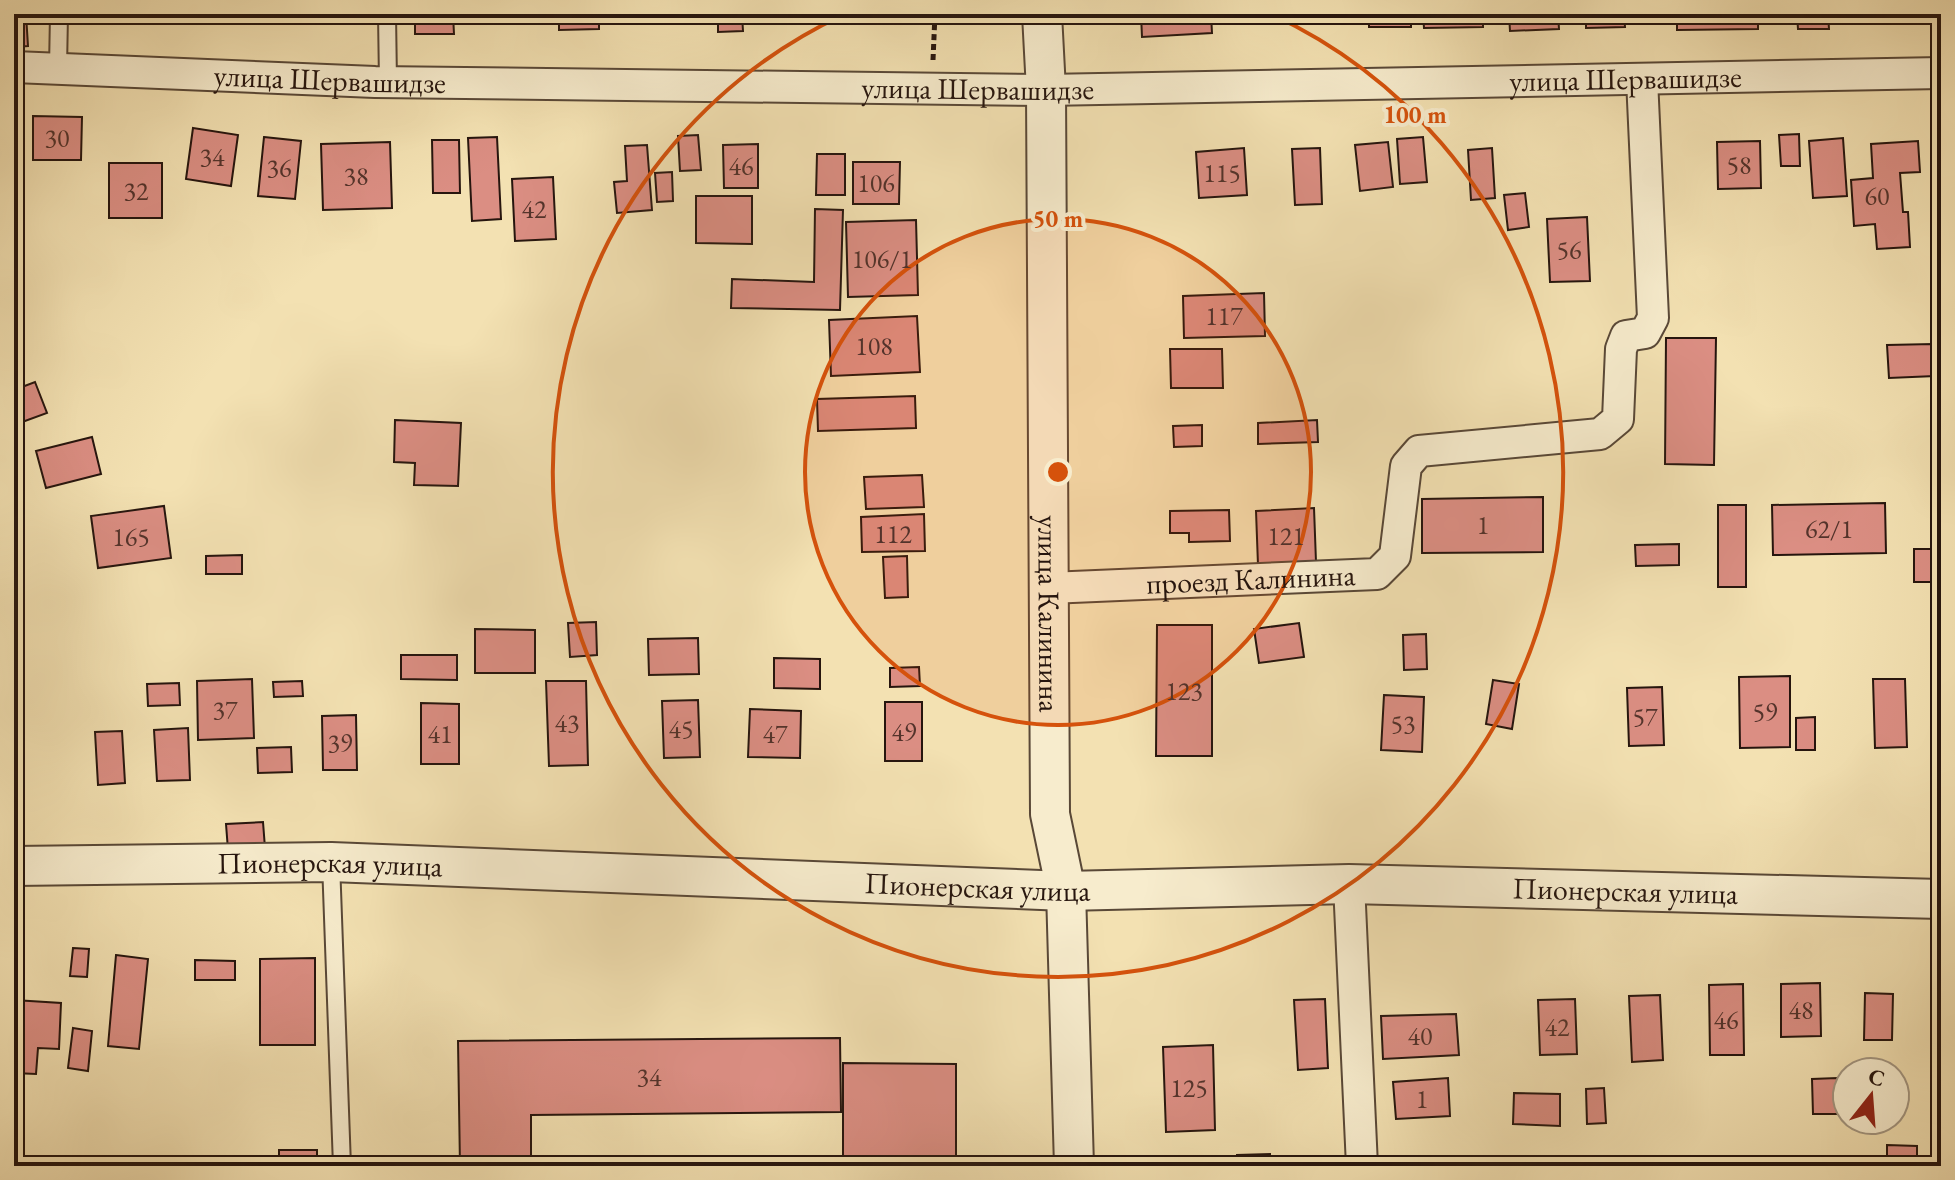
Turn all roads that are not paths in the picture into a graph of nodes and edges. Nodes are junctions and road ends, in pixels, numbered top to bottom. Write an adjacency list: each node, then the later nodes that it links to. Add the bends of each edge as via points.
1 (59, 14): 5 (lane)
2 (387, 14): 8 (lane)
3 (1042, 14): 9 (street, улица Калинина)
4 (14, 67): 5 (street, улица Шервашидзе)
5 (58, 68): 8 (street, улица Шервашидзе)
6 (1941, 73): 7 (street, улица Шервашидзе)
7 (1642, 79): 9 (street, улица Шервашидзе); 10 (street, проезд Калинина, via 1653,318 1645,333 1626,336 1621,349 1618,419 1600,434 1419,451 1406,466 1395,556 1377,574)
8 (388, 82): 9 (street, улица Шервашидзе)
9 (1046, 90): 10 (street, улица Калинина)
10 (1049, 588): 14 (street, улица Калинина, via 1050,814)
11 (331, 862): 12 (street, Пионерская улица); 14 (street, Пионерская улица); 16 (lane)
12 (14, 866)
13 (1349, 884): 14 (street, Пионерская улица); 15 (street, Пионерская улица); 18 (street)
14 (1066, 891): 17 (street, улица Калинина)
15 (1941, 899)
16 (342, 1166)
17 (1074, 1166)
18 (1362, 1166)

